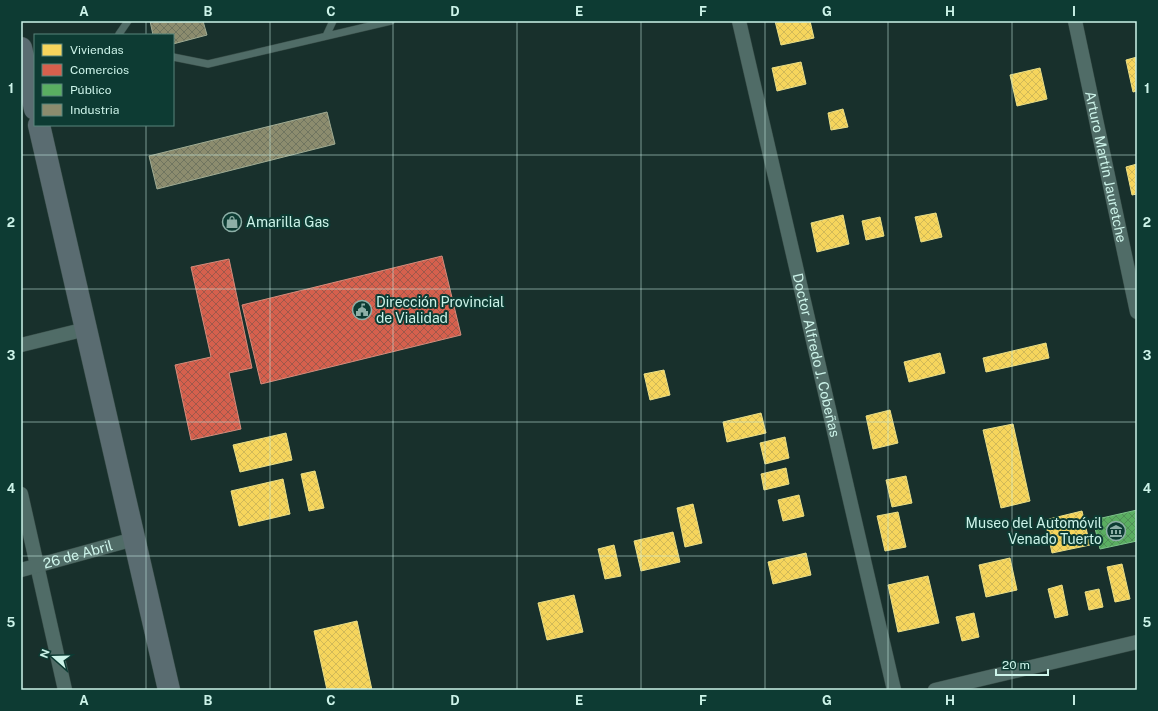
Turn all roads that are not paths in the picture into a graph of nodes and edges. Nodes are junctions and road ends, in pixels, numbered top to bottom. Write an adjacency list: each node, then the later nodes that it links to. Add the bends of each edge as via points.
1 (128, 21): 6 (lane)
2 (333, 21): 7 (lane)
3 (391, 21): 7 (lane)
4 (739, 21): 22 (street, Doctor Alfredo J. Cobeñas)
5 (1075, 21): 12 (street, Arturo Martín Jauretche)
6 (120, 34)
7 (326, 36): 9 (lane, via 208,64)
8 (24, 49): 10 (highway)
9 (174, 57)
10 (34, 104)
11 (39, 126): 13 (highway)
12 (1137, 310)
13 (86, 329): 14 (street); 16 (highway)
14 (21, 345)
15 (21, 494): 17 (street)
16 (134, 539): 17 (street, 26 de Abril); 21 (highway)
17 (36, 566): 18 (street, 26 de Abril); 20 (street)
18 (21, 570)
19 (1137, 642): 23 (street)
20 (65, 690)
21 (169, 690)
22 (894, 690)
23 (935, 690)

